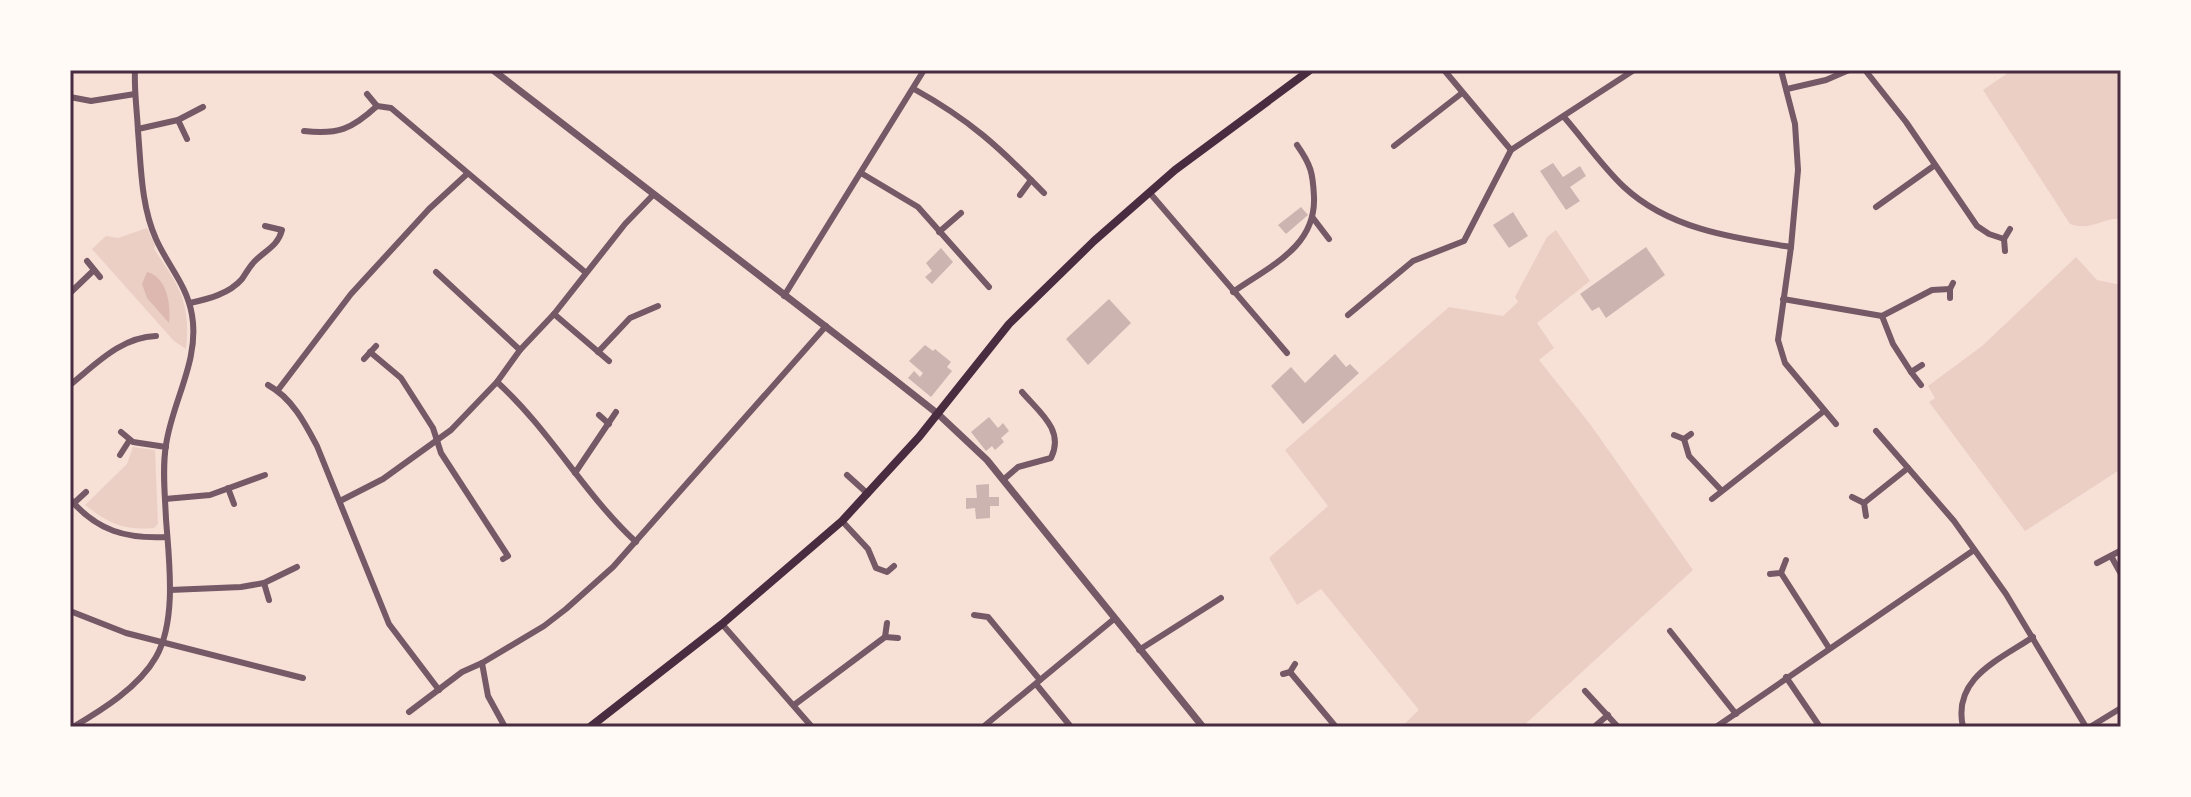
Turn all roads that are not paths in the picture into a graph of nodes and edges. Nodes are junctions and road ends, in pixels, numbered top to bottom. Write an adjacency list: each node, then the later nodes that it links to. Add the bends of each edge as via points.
1 (135, 70): 13 (street)
2 (493, 70): 32 (street)
3 (924, 70): 10 (street)
4 (1310, 70): 30 (main road)
5 (1444, 70): 12 (street)
6 (1634, 70): 18 (street)
7 (1781, 70): 11 (street)
8 (1849, 70): 11 (street)
9 (1865, 70): 26 (street)
10 (914, 89): 27 (street); 29 (street, via 971,123)
11 (1787, 89): 44 (street, via 1797,148)
12 (1462, 93): 24 (street); 25 (street)
13 (135, 94): 15 (street, via 91,101); 20 (street)
14 (367, 94): 16 (street)
15 (70, 97)
16 (377, 106): 21 (street, via 349,128); 28 (street, via 391,108)
17 (203, 107): 19 (street)
18 (1564, 117): 25 (street); 44 (street, via 1624,187 1659,212 1707,230)
19 (178, 120): 20 (street); 22 (street)
20 (138, 129): 57 (street, via 151,225)
21 (304, 131)
22 (187, 139)
23 (1297, 145): 36 (street, via 1310,164)
24 (1394, 146)
25 (1511, 150): 60 (street, via 1464,241 1413,261)
26 (1935, 165): 34 (street); 43 (street, via 1983,231)
27 (861, 173): 41 (street, via 918,207); 54 (street)
28 (467, 174): 49 (street); 77 (street, via 351,294)
29 (1031, 180): 31 (street); 33 (street)
30 (1149, 192): 52 (street); 81 (main road, via 1009,324)
31 (1044, 193)
32 (653, 195): 49 (street); 54 (street)
33 (1020, 195)
34 (1876, 207)
35 (961, 213): 41 (street)
36 (1313, 218): 42 (street); 52 (street, via 1293,250)
37 (284, 221): 40 (street)
38 (265, 226): 40 (street)
39 (2010, 229): 43 (street)
40 (282, 230): 57 (street, via 275,245 233,288)
41 (939, 232): 51 (street)
42 (1329, 239)
43 (2004, 239): 45 (street)
44 (1791, 247): 56 (street)
45 (2005, 251)
46 (87, 261): 47 (street)
47 (94, 270): 50 (street); 53 (street)
48 (436, 272): 65 (street)
49 (585, 272): 59 (street)
50 (100, 277)
51 (989, 287)
52 (1233, 292): 68 (street)
53 (70, 293)
54 (784, 296): 62 (street)
55 (1950, 298): 61 (street, via 1952,286 1932,290)
56 (1783, 299): 61 (street); 79 (street, via 1781,356)
57 (190, 303): 90 (street, via 191,356)
58 (658, 306): 67 (street, via 630,318)
59 (554, 314): 65 (street); 67 (street)
60 (1348, 315)
61 (1882, 316): 72 (street)
62 (826, 326): 81 (street); 111 (street)
63 (156, 336): 74 (street, via 122,344)
64 (376, 346): 66 (street)
65 (520, 350): 73 (street)
66 (370, 352): 69 (street); 88 (street, via 401,378)
67 (598, 352): 70 (street)
68 (1287, 353)
69 (364, 359)
70 (609, 361)
71 (1922, 365): 72 (street)
72 (1911, 372): 76 (street)
73 (497, 382): 88 (street); 93 (street)
74 (70, 385)
75 (268, 385): 77 (street)
76 (1921, 385)
77 (278, 390): 105 (street, via 305,424)
78 (1022, 392): 96 (street, via 1055,433 1056,446 1051,458 1018,467)
79 (1824, 411): 84 (street); 98 (street)
80 (616, 412): 83 (street)
81 (938, 414): 96 (street); 100 (main road)
82 (599, 415): 83 (street)
83 (609, 424): 93 (street)
84 (1836, 424)
85 (1876, 431): 92 (street)
86 (121, 432): 89 (street)
87 (1674, 435): 98 (street, via 1687,437 1689,456)
88 (436, 439): 105 (street, via 383,479); 114 (street)
89 (129, 441): 90 (street); 91 (street)
90 (166, 447): 102 (street)
91 (120, 455)
92 (1908, 468): 106 (street); 112 (street)
93 (575, 473): 111 (street)
94 (265, 475): 97 (street)
95 (847, 475): 100 (street)
96 (1003, 480): 129 (street)
97 (228, 488): 102 (street, via 195,498); 107 (street)
98 (1721, 490): 103 (street)
99 (86, 492): 104 (street)
100 (869, 495): 109 (main road)
101 (1852, 497): 106 (street)
102 (165, 499): 110 (street)
103 (1712, 499)
104 (72, 501): 110 (street, via 96,524 121,535)
105 (340, 501): 144 (street, via 389,624)
106 (1864, 503): 108 (street)
107 (234, 504)
108 (1866, 516)
109 (842, 521): 122 (street, via 868,549 876,568 892,568); 131 (main road)
110 (167, 537): 124 (street)
111 (636, 542): 139 (street, via 566,609)
112 (1974, 550): 134 (street); 137 (street)
113 (2120, 551): 115 (street)
114 (508, 556)
115 (2111, 556): 117 (street); 121 (street)
116 (1786, 560): 119 (street)
117 (2097, 563)
118 (297, 567): 123 (street)
119 (1781, 573): 120 (street); 137 (street)
120 (1770, 574)
121 (2121, 574)
122 (895, 578)
123 (264, 583): 124 (street); 126 (street)
124 (170, 590): 136 (street)
125 (1221, 598): 138 (street)
126 (269, 600)
127 (70, 612): 136 (street)
128 (974, 615): 143 (street, via 988,617)
129 (1114, 619): 138 (street); 143 (street)
130 (887, 623): 133 (street)
131 (722, 624): 146 (street); 155 (main road)
132 (1670, 631): 149 (street)
133 (885, 637): 135 (street); 146 (street)
134 (2033, 637): 165 (street, via 1970,681 1961,706); 166 (street)
135 (898, 638)
136 (163, 641): 142 (street); 151 (street, via 146,672)
137 (1829, 648): 141 (street)
138 (1139, 650): 159 (street)
139 (482, 663): 144 (street); 154 (street, via 488,696)
140 (1295, 664): 160 (street, via 1287,673)
141 (1786, 677): 149 (street); 164 (street)
142 (303, 678)
143 (1038, 682): 157 (street); 158 (street)
144 (439, 690): 148 (street)
145 (1585, 691): 150 (street)
146 (794, 705): 156 (street)
147 (2121, 708): 166 (street)
148 (409, 712)
149 (1736, 714): 163 (street)
150 (1608, 715): 161 (street); 162 (street)
151 (88, 718): 152 (street); 153 (street)
152 (73, 727)
153 (94, 727)
154 (505, 727)
155 (590, 727)
156 (812, 727)
157 (983, 727)
158 (1071, 727)
159 (1203, 727)
160 (1336, 727)
161 (1594, 727)
162 (1618, 727)
163 (1716, 727)
164 (1820, 727)
165 (1963, 727)
166 (2088, 727)

